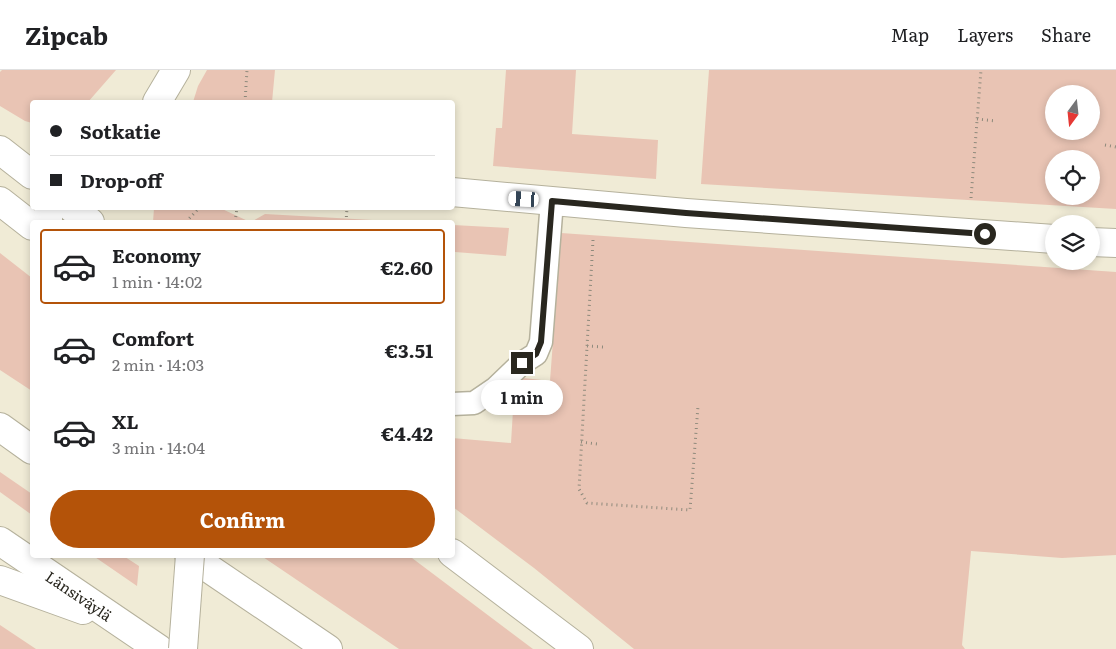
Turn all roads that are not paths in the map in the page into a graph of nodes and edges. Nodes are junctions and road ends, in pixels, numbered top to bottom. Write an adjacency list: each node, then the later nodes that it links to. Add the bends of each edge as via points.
1 (176, 70): 2 (main road)
2 (158, 100)
3 (0, 150): 4 (main road)
4 (30, 173)
5 (455, 192): 7 (main road)
6 (0, 201): 12 (main road)
7 (552, 201): 13 (main road); 16 (lane, via 541,342 536,354 474,403)
8 (75, 210): 10 (main road)
9 (100, 210): 11 (main road)
10 (87, 220)
11 (92, 220)
12 (30, 224)
13 (1045, 238)
14 (1100, 242): 15 (main road)
15 (1116, 243)
16 (455, 404)
17 (0, 427): 18 (main road)
18 (30, 449)
19 (0, 541): 24 (main road, Länsiväylä)
20 (455, 554): 28 (main road)
21 (189, 558): 26 (main road, bridge)
22 (193, 558): 27 (main road)
23 (0, 580): 24 (main road)
24 (124, 625): 25 (main road, Länsiväylä)
25 (159, 649)
26 (183, 649)
27 (328, 649)
28 (579, 649)

